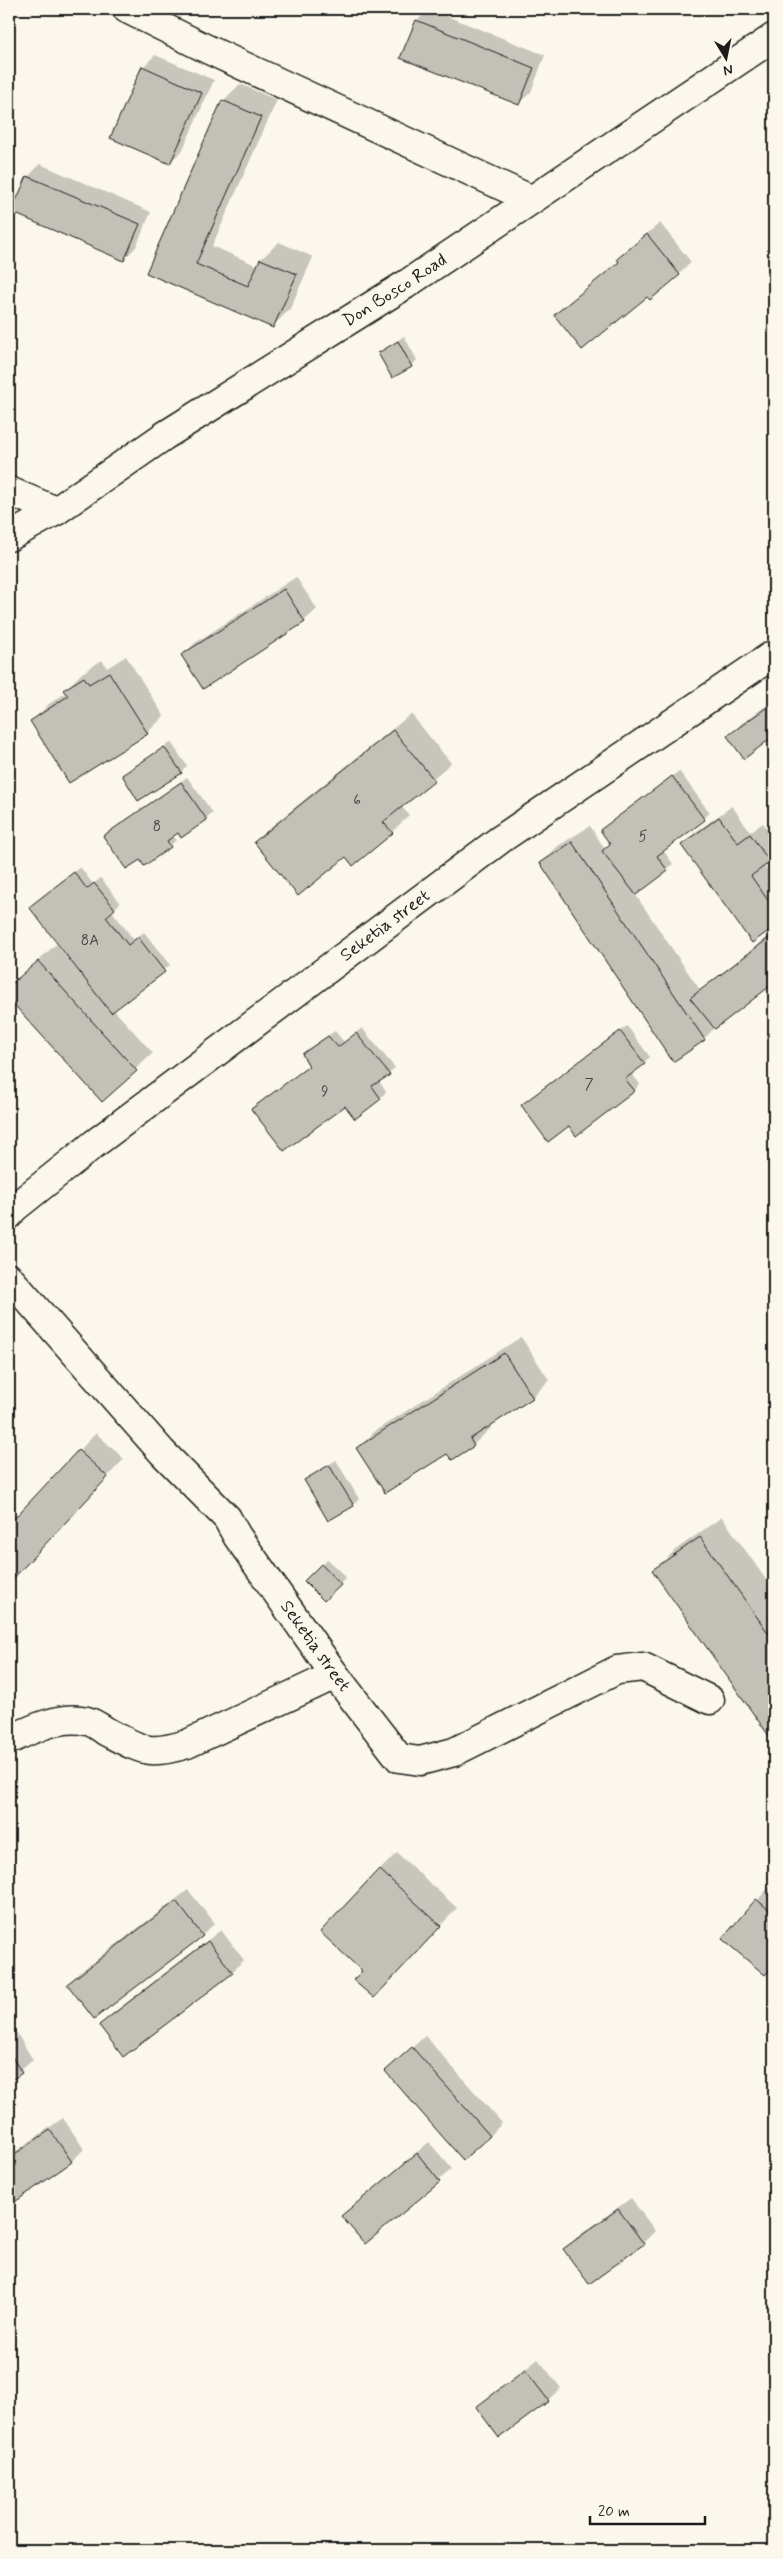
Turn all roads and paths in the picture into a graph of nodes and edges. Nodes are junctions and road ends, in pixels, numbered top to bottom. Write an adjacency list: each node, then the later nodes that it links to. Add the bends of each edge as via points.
1 (127, 9): 3 (street)
2 (774, 37): 3 (street, Don Bosco Road)
3 (530, 199): 5 (street, Don Bosco Road, via 406,285 164,436)
4 (9, 491): 5 (street)
5 (56, 512): 6 (street, Don Bosco Road)
6 (9, 537)
7 (774, 654): 8 (street, Seketia street, via 501,839 94,1144)
8 (9, 1215)
9 (9, 1278): 10 (street, Seketia street, via 162,1452 227,1518)
10 (335, 1675): 11 (street, Seketia street, via 398,1758 420,1761 454,1752 617,1670 643,1667); 12 (street, via 187,1744 162,1752 142,1750 87,1721 65,1720 39,1726)
11 (710, 1700)
12 (9, 1740)

